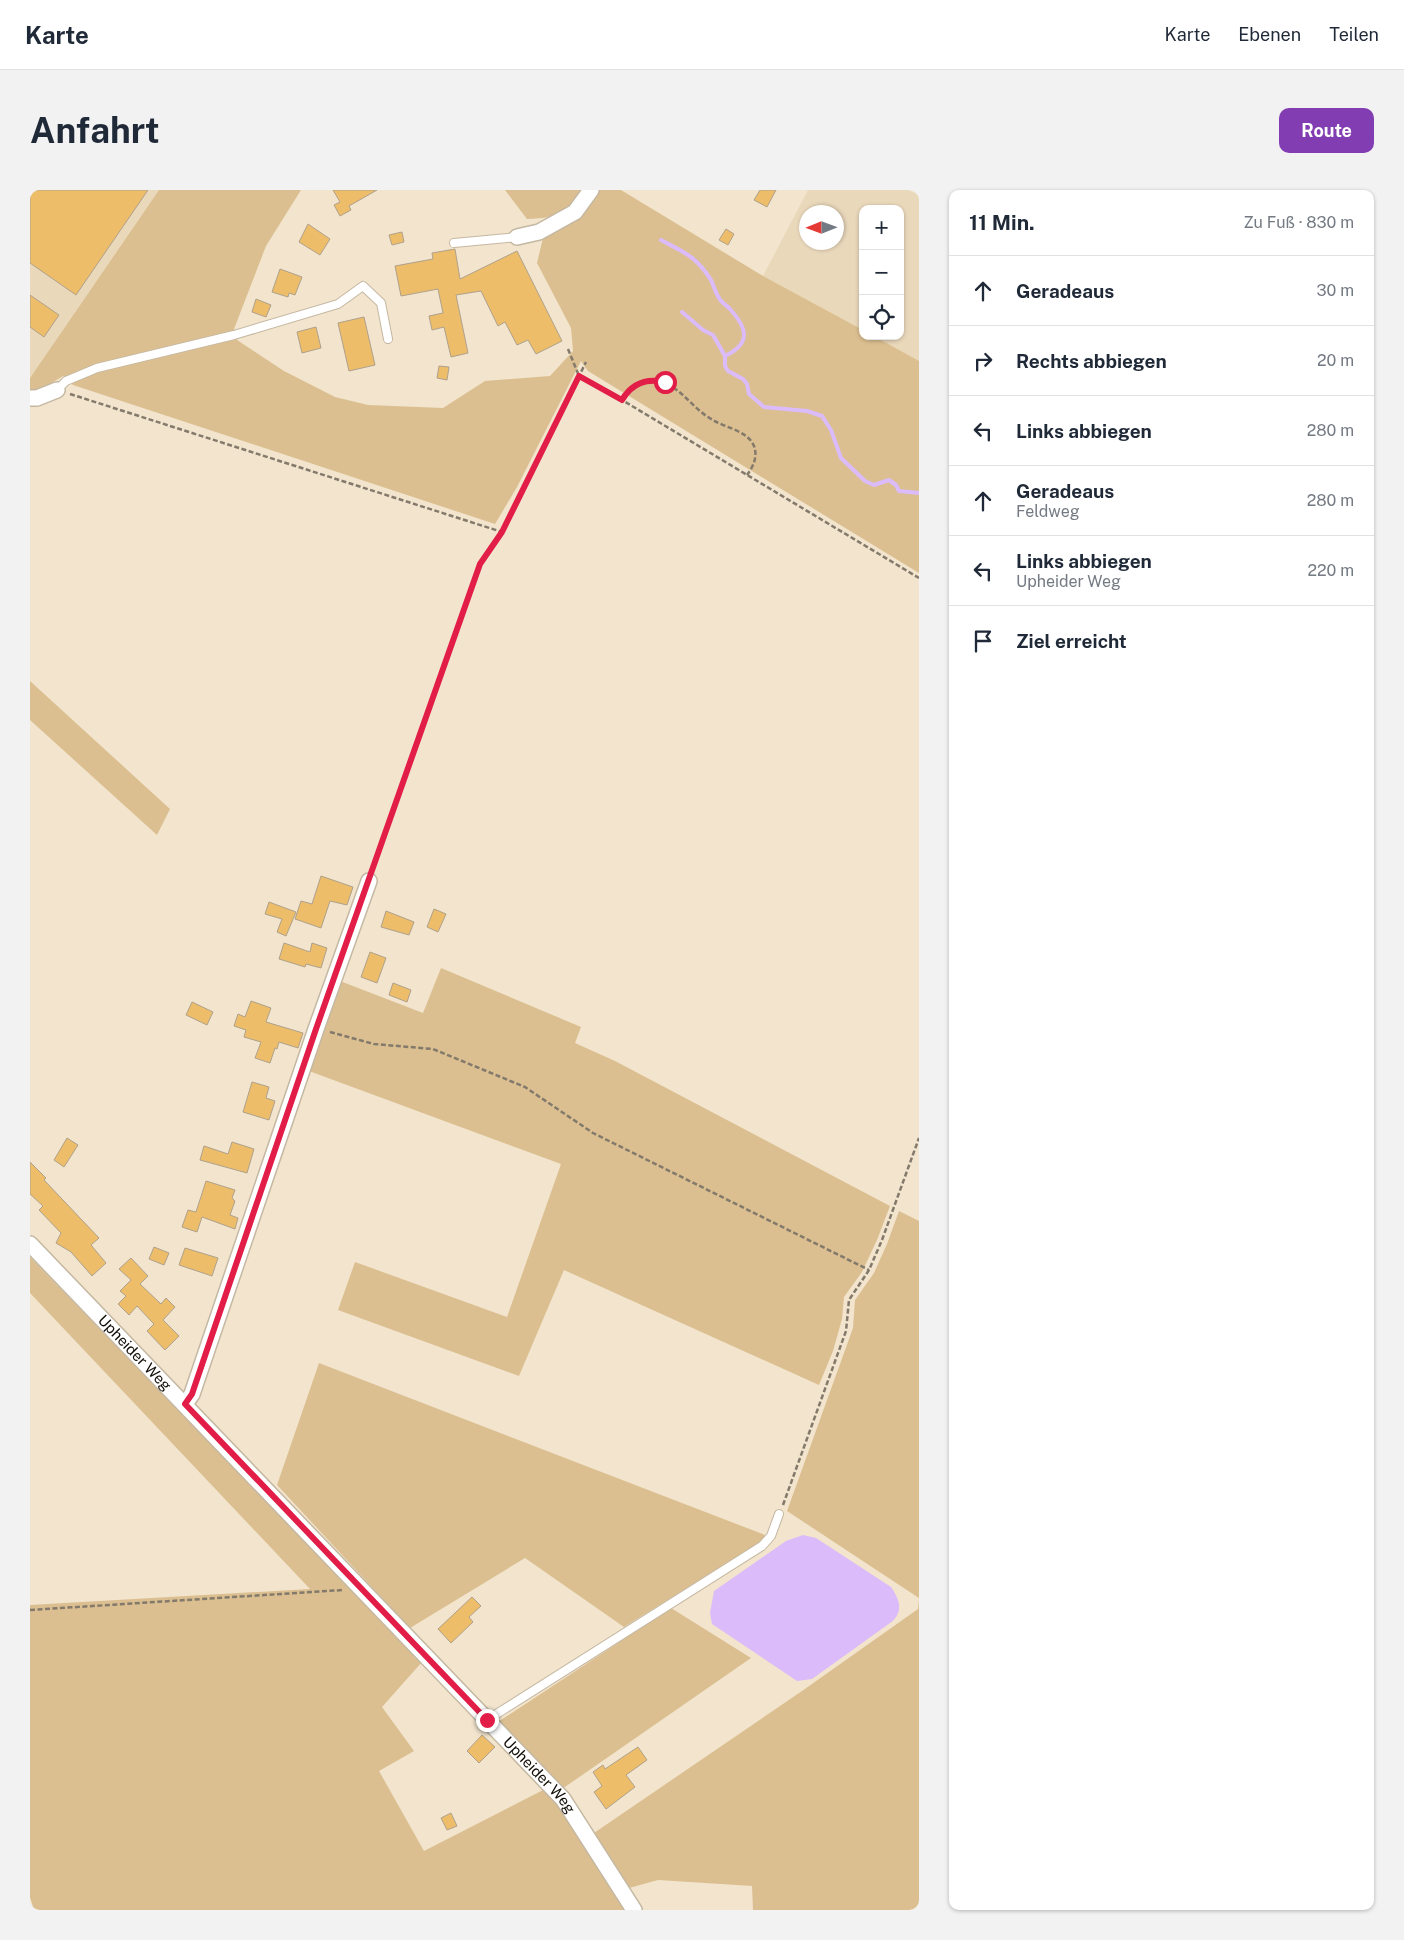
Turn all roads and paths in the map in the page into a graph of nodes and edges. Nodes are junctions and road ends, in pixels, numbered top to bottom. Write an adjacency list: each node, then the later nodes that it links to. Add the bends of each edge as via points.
1 (592, 190): 2 (street, via 575,212 539,232)
2 (517, 237): 3 (lane)
3 (454, 242)
4 (388, 339): 8 (lane, via 381,303 363,286 338,304 234,336 97,368 66,381)
5 (568, 350): 7 (path)
6 (586, 362): 7 (path)
7 (579, 376): 10 (path); 12 (path)
8 (58, 390): 9 (street); 12 (path)
9 (30, 398)
10 (622, 400): 11 (path); 11 (path, via 628,390 638,384 656,380 665,382 712,420 748,437 755,448 755,455 753,467)
11 (747, 475): 13 (path)
12 (502, 532): 14 (path, via 480,564)
13 (919, 578)
14 (368, 881): 15 (street)
15 (316, 1029): 18 (path, via 374,1044 433,1049 525,1086 593,1133); 19 (street, via 192,1394)
16 (919, 1138): 18 (path)
17 (30, 1244): 19 (street, Upheider Weg)
18 (869, 1270): 20 (path, via 850,1300 846,1331)
19 (185, 1404): 21 (street, Upheider Weg)
20 (779, 1514): 23 (lane, via 771,1536 762,1546)
21 (360, 1589): 22 (path); 23 (street, Upheider Weg)
22 (30, 1610)
23 (487, 1720): 24 (street, Upheider Weg, via 563,1799)
24 (634, 1910)

